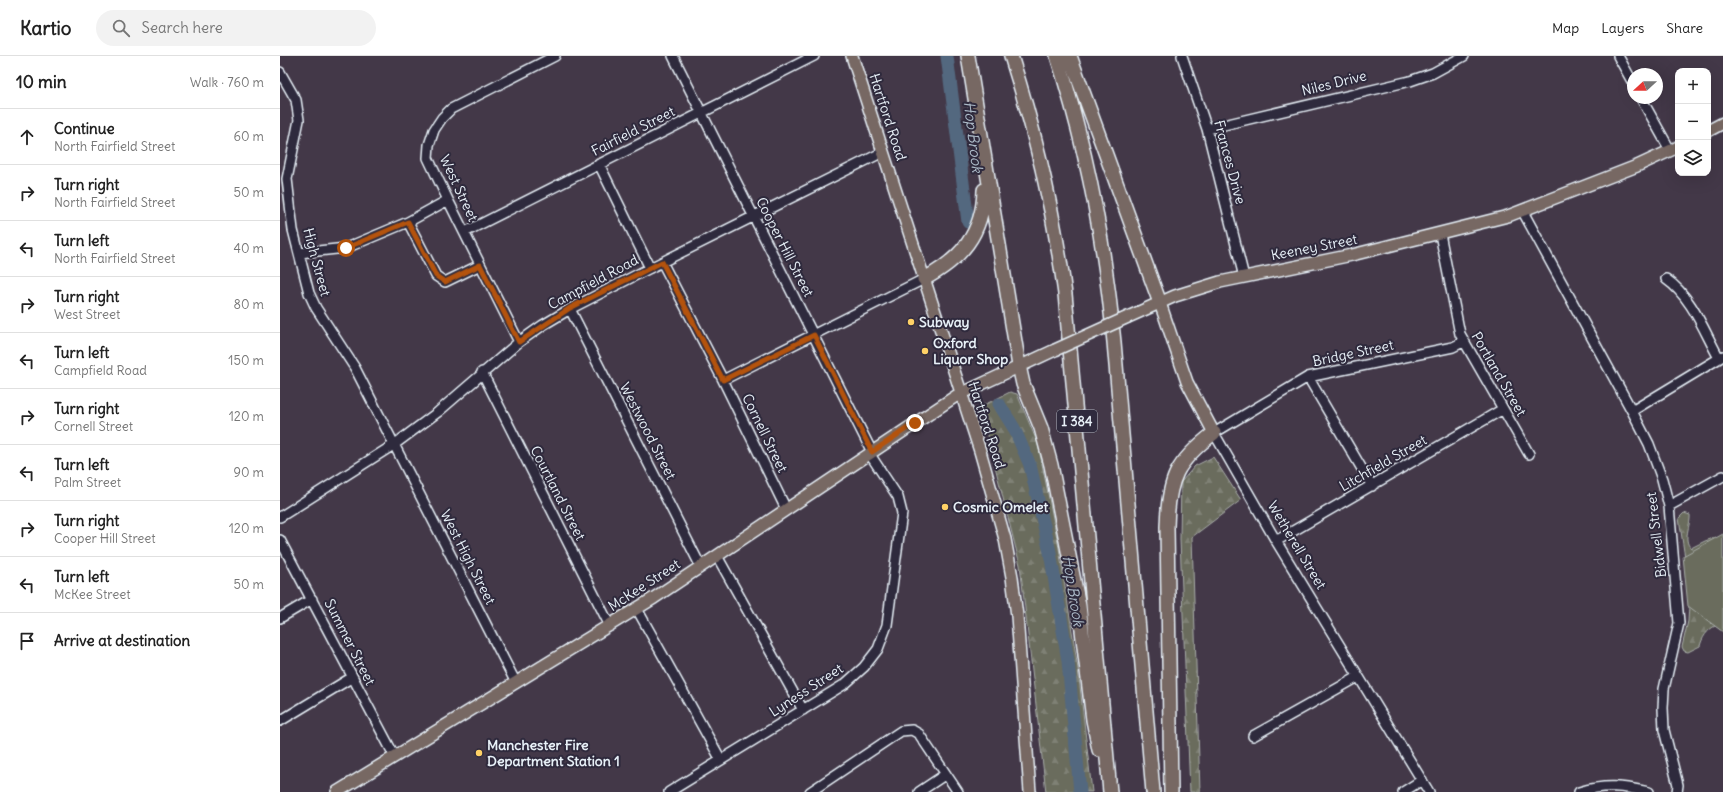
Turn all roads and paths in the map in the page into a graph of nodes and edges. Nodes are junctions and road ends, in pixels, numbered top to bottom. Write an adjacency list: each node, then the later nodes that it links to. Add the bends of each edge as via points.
1 (555, 56): 24 (street, West Street, via 451,109 442,118 434,130 428,158)
2 (673, 56): 15 (street, Cooper Hill Street)
3 (814, 56): 15 (street, Fairfield Street)
4 (852, 56): 21 (main road, Hartford Road)
5 (968, 56): 19 (highway)
6 (1011, 56): 77 (highway, I 384, via 1044,176 1065,294)
7 (1057, 56): 84 (highway, via 1086,165 1107,277)
8 (1070, 56): 37 (highway)
9 (1182, 56): 17 (street, Frances Drive)
10 (1464, 56): 17 (street, Niles Drive, via 1433,72 1410,80)
11 (1618, 56): 13 (street)
12 (280, 72): 23 (street, High Street, via 296,100 299,120)
13 (1627, 72)
14 (1645, 104): 20 (street)
15 (701, 112): 22 (street, Fairfield Street); 26 (street, Cooper Hill Street)
16 (1723, 123): 18 (main road)
17 (1207, 129): 34 (street, Frances Drive)
18 (1711, 130)
19 (981, 139): 35 (highway, via 984,200 979,224 958,257); 43 (highway)
20 (1674, 148): 25 (main road, Keeney Street, via 1637,166)
21 (883, 152): 26 (street, Campfield Road); 35 (main road, Hartford Road)
22 (599, 164): 28 (street, Fairfield Street); 33 (street)
23 (284, 179): 30 (street, High Street)
24 (448, 200): 27 (street); 28 (street, West Street)
25 (1522, 210): 29 (main road, Keeney Street); 49 (street, Bidwell Street)
26 (754, 216): 31 (street, Campfield Road); 39 (street, Cooper Hill Street)
27 (408, 222): 30 (street, via 346,248); 32 (street, via 436,276 445,282)
28 (465, 232): 32 (street, West Street)
29 (1440, 234): 34 (main road, Keeney Street, via 1352,256); 41 (street, Portland Street)
30 (299, 253): 51 (street, High Street, via 304,279 316,308 355,368)
31 (662, 262): 33 (street, Campfield Road); 46 (street, Cornell Street)
32 (480, 265): 40 (street, West Street)
33 (650, 268): 38 (street, Campfield Road)
34 (1244, 277): 37 (main road, Keeney Street, via 1196,289)
35 (924, 279): 39 (street); 47 (main road, Hartford Road)
36 (1666, 279): 42 (street, via 1686,297)
37 (1160, 303): 43 (main road, Keeney Street, bridge); 50 (main road, Wetherell Street, via 1187,382)
38 (570, 308): 40 (street, Campfield Road); 62 (street, Westwood Street)
39 (814, 335): 46 (street); 52 (street, Cooper Hill Street)
40 (519, 342): 44 (street, Campfield Road)
41 (1463, 342): 45 (street, Bridge Street, via 1453,347); 48 (street, Portland Street)
42 (1721, 357): 49 (street)
43 (1019, 366): 47 (main road, Keeney Street); 77 (highway, via 1052,465 1079,606 1095,732)
44 (482, 372): 51 (street, Campfield Road, via 438,412); 66 (street, Courtland Street)
45 (1308, 377): 50 (street, Bridge Street); 55 (street)
46 (723, 380): 57 (street, Cornell Street)
47 (961, 393): 52 (main road, McKee Street); 83 (main road, Hartford Road, via 996,506 1012,577)
48 (1503, 409): 53 (street, Portland Street); 55 (street, Litchfield Street)
49 (1632, 411): 56 (street, Bidwell Street, via 1652,451)
50 (1214, 433): 60 (street, Wetherell Street); 85 (highway, via 1194,448 1181,463 1173,480 1168,501)
51 (395, 444): 58 (street, Campfield Road); 69 (street, West High Street)
52 (871, 453): 57 (main road, McKee Street); 70 (street, Lyness Street, via 898,497 902,513 887,625 878,649 864,667 845,684)
53 (1529, 454)
54 (1723, 476): 56 (street)
55 (1372, 486): 60 (street, Litchfield Street)
56 (1669, 506): 90 (street, Bidwell Street, via 1679,623 1664,689 1663,708 1664,730 1678,785)
57 (786, 509): 61 (main road, McKee Street)
58 (280, 517)
59 (280, 540): 63 (street, Summer Street)
60 (1276, 541): 67 (street, Wetherell Street)
61 (717, 556): 62 (main road, McKee Street); 70 (street)
62 (701, 567): 64 (main road, McKee Street)
63 (312, 599): 65 (street); 68 (street, Summer Street)
64 (637, 608): 66 (main road, McKee Street); 74 (street)
65 (280, 618)
66 (610, 626): 69 (main road, McKee Street)
67 (1358, 676): 72 (street); 76 (street, Wetherell Street)
68 (351, 678): 71 (street); 73 (street, Summer Street)
69 (516, 683): 73 (main road, McKee Street)
70 (803, 710): 74 (street, Lyness Street)
71 (280, 721)
72 (1253, 736)
73 (395, 757): 78 (main road, McKee Street)
74 (721, 760): 79 (street, Lyness Street)
75 (946, 774): 80 (street, via 919,734 912,730 901,731); 81 (street); 82 (street)
76 (1422, 780): 86 (street); 87 (street, Wetherell Street)
77 (1109, 786)
78 (337, 792)
79 (669, 792)
80 (810, 792)
81 (919, 792)
82 (958, 792)
83 (1030, 792)
84 (1153, 792)
85 (1171, 792)
86 (1403, 792)
87 (1429, 792)
88 (1579, 792): 89 (street, via 1596,786 1627,787)
89 (1649, 792)
90 (1677, 792)

